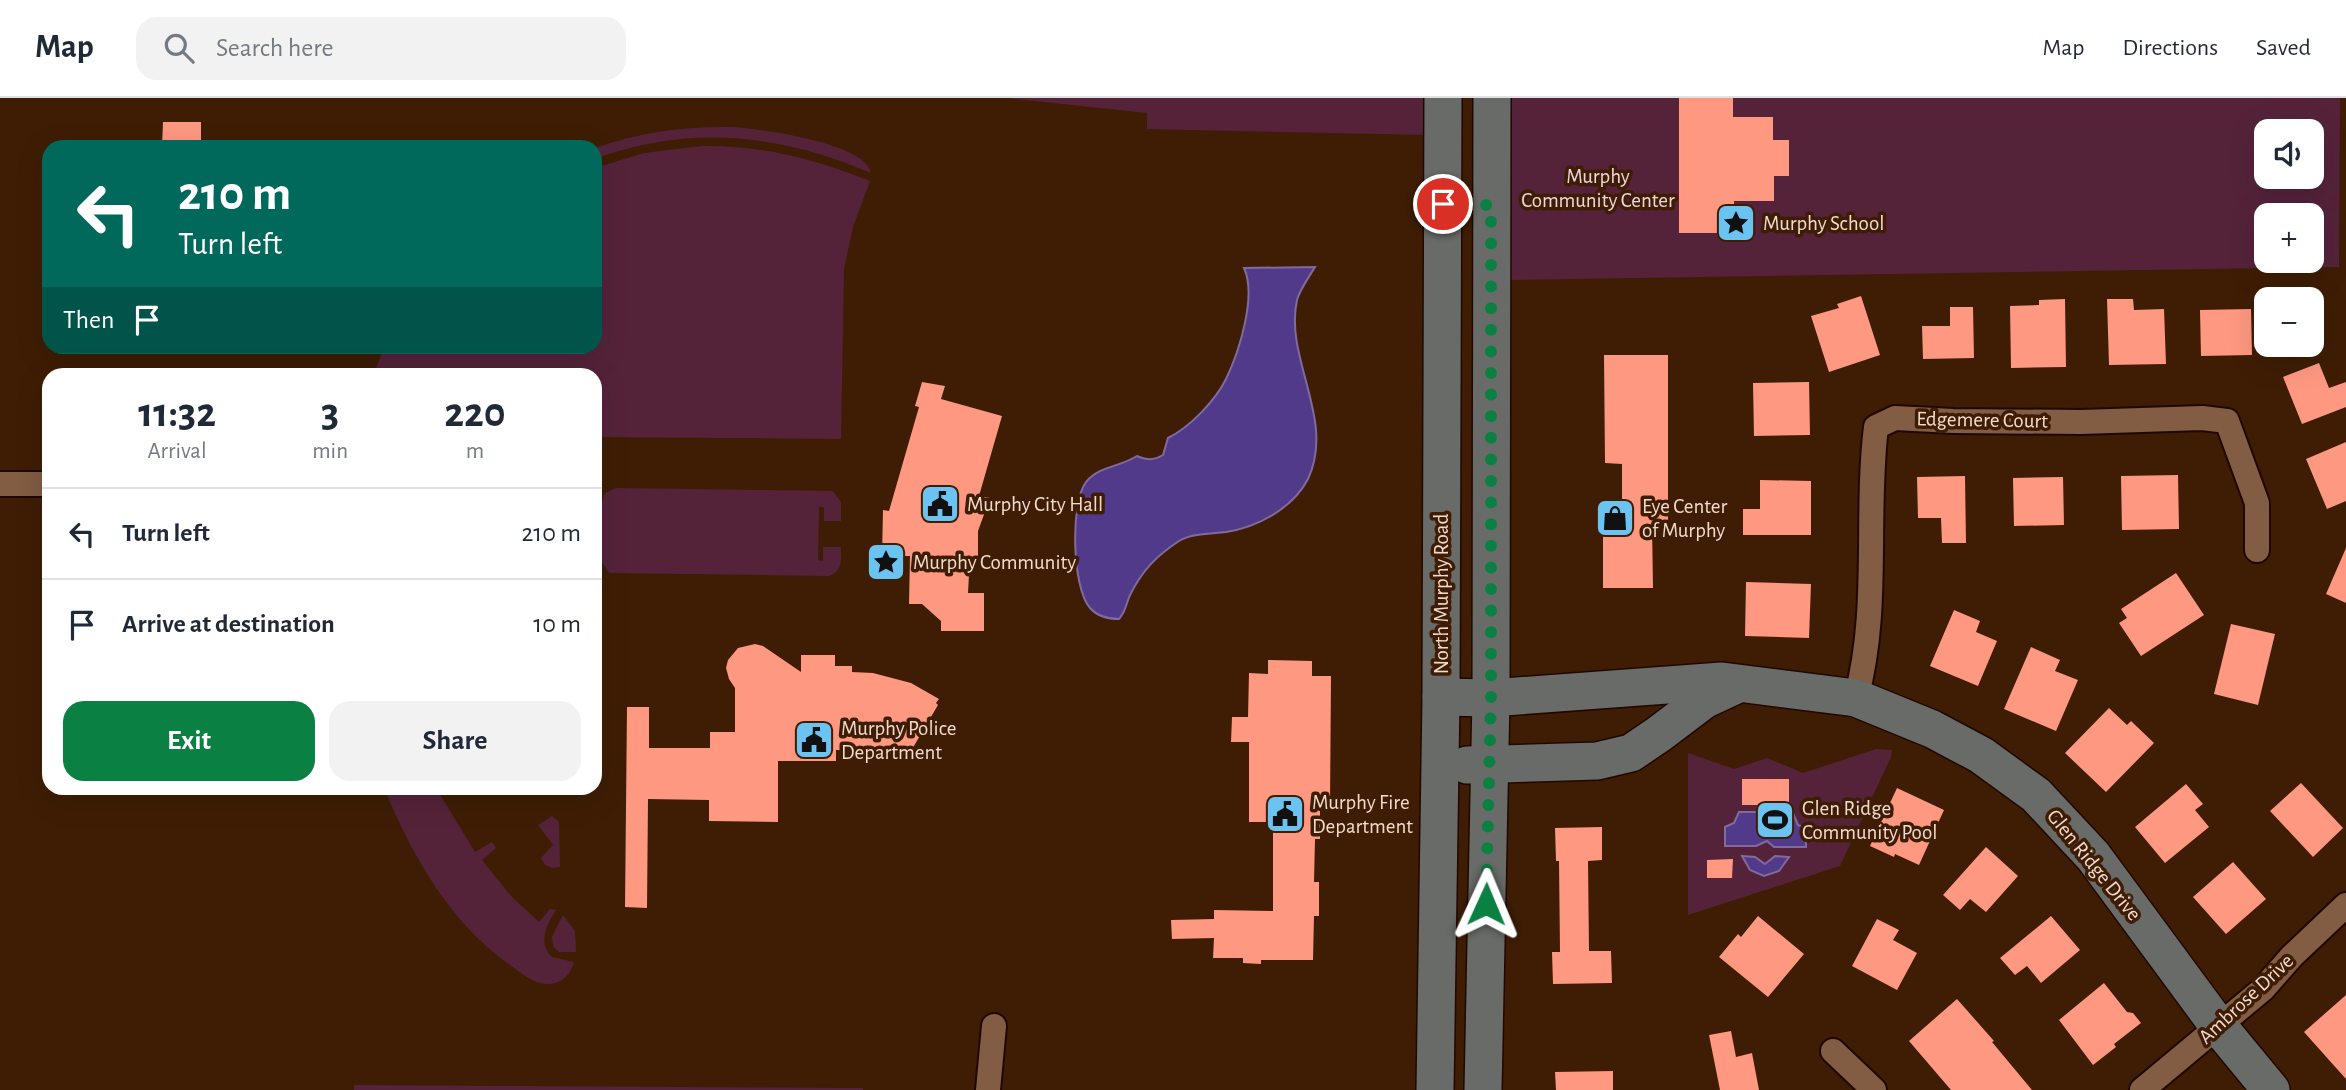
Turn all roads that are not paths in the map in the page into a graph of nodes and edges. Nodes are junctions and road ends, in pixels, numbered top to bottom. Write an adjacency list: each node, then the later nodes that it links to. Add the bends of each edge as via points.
1 (1443, 98): 3 (main road, North Murphy Road)
2 (1492, 98): 4 (main road)
3 (1443, 219): 4 (main road); 9 (main road, North Murphy Road)
4 (1491, 220): 10 (main road)
5 (0, 484): 6 (street)
6 (42, 484)
7 (2257, 550): 11 (street, Edgemere Court, via 2257,503 2227,421 1895,418 1876,427 1872,455 1870,620)
8 (1741, 682): 10 (main road, Glen Ridge Drive); 11 (main road, Glen Ridge Drive); 13 (main road, via 1704,700 1631,753 1597,761)
9 (1441, 697): 10 (main road, Glen Ridge Drive); 12 (main road, North Murphy Road)
10 (1491, 698): 13 (main road)
11 (1856, 698): 16 (main road, Glen Ridge Drive, via 1982,755 2036,796 2093,856)
12 (1439, 765): 13 (main road); 19 (main road, North Murphy Road)
13 (1490, 765): 20 (main road)
14 (2346, 905): 16 (street, Ambrose Drive)
15 (993, 1027): 18 (street)
16 (2219, 1027): 22 (street, Ambrose Drive); 23 (main road, Glen Ridge Drive)
17 (1833, 1051): 21 (street)
18 (988, 1090)
19 (1434, 1090)
20 (1483, 1090)
21 (1874, 1090)
22 (2142, 1090)
23 (2271, 1090)

